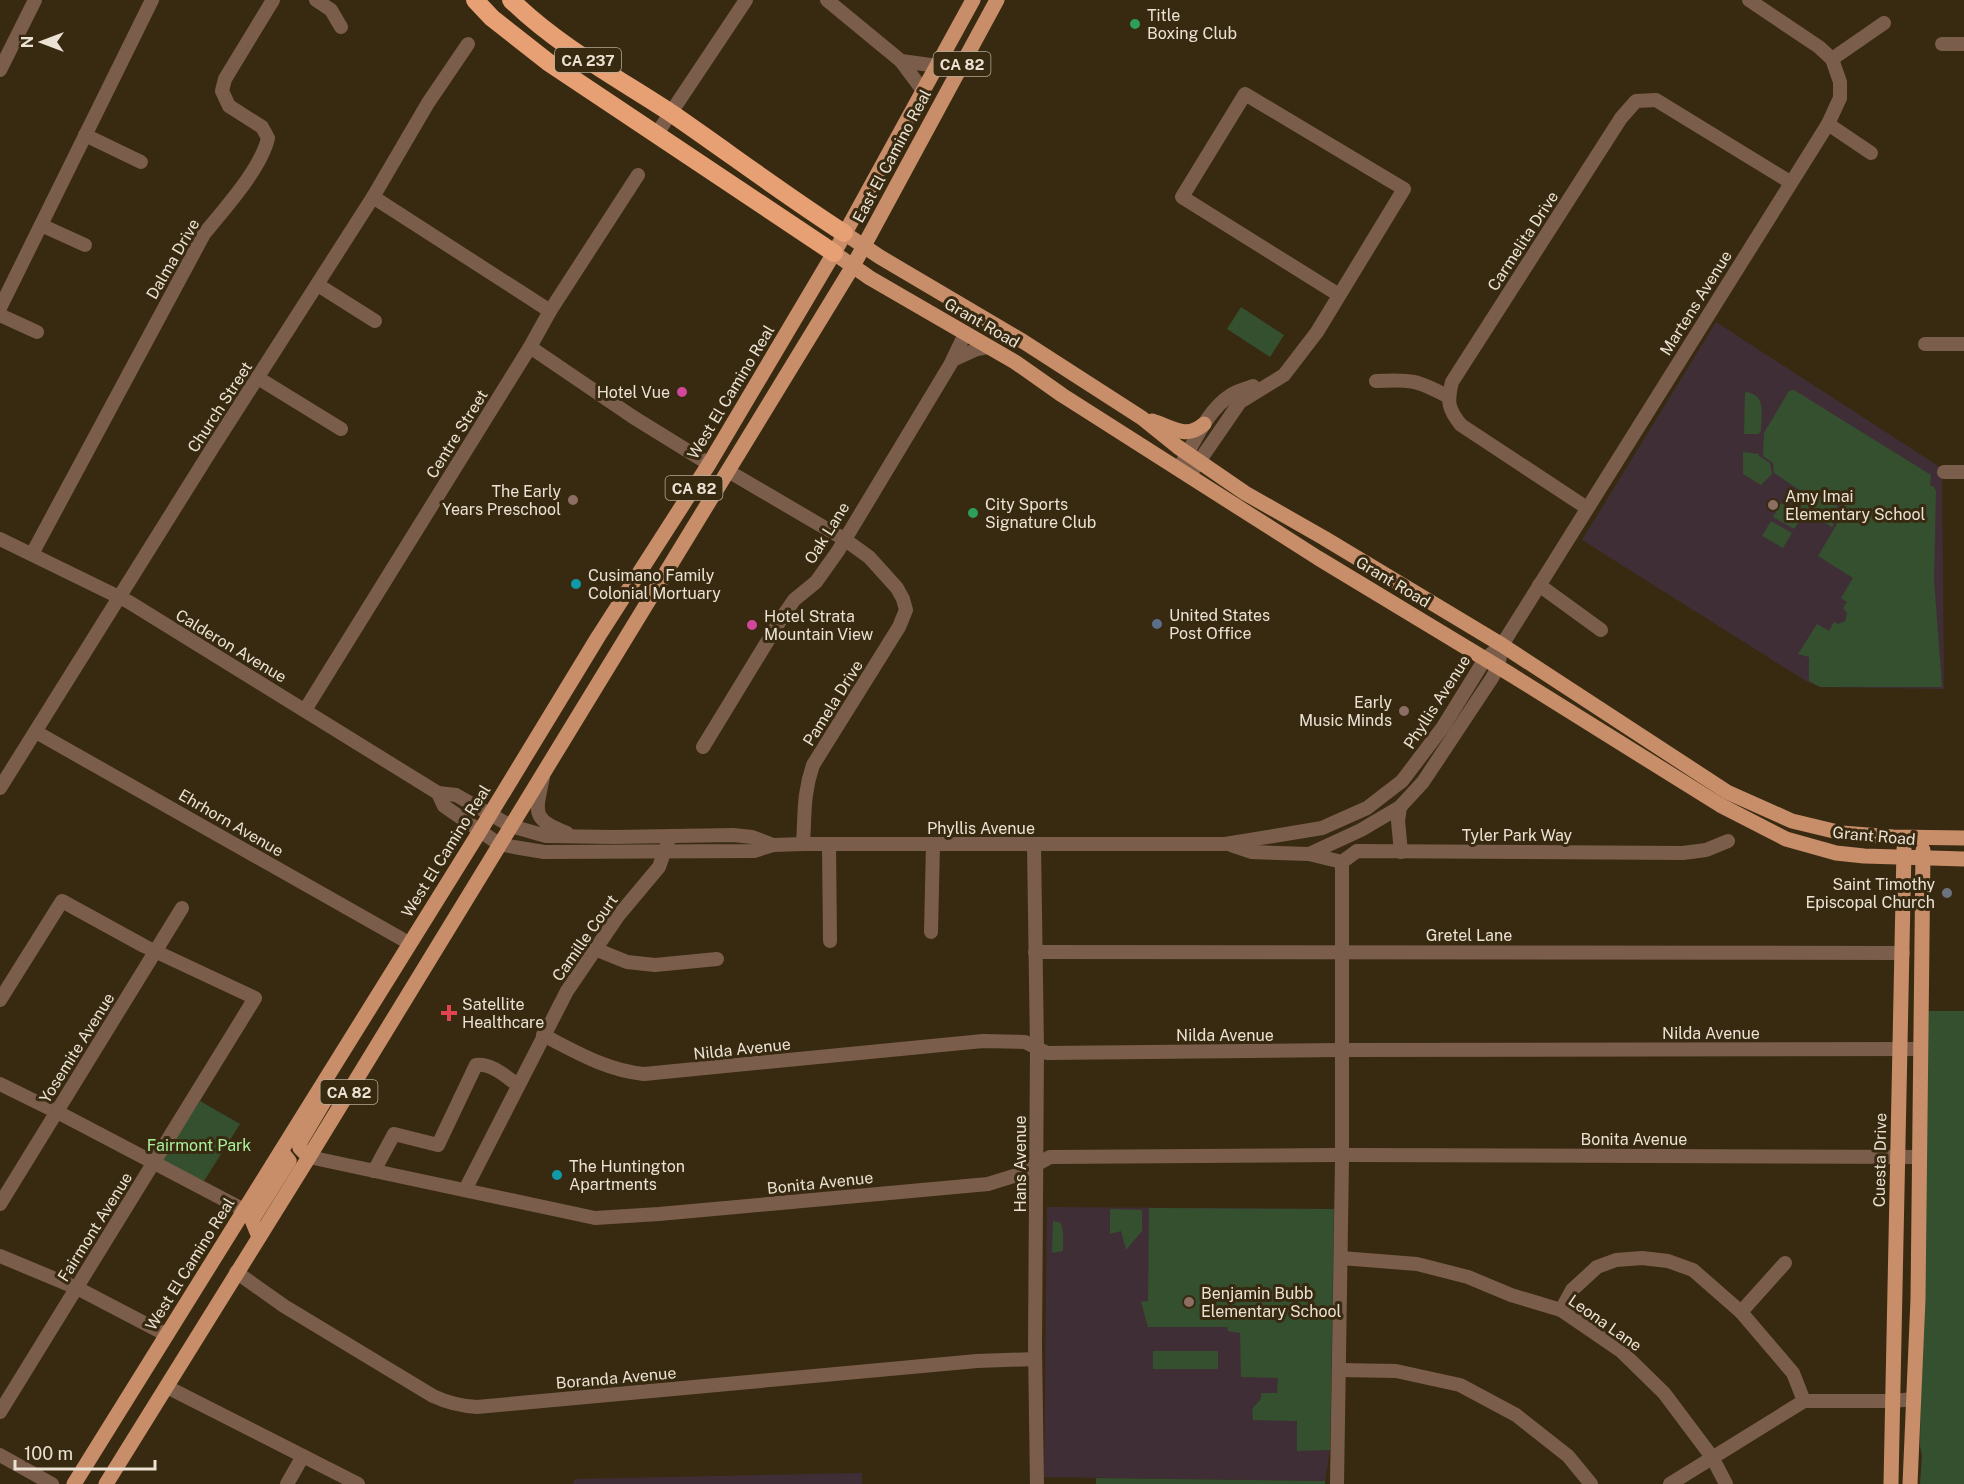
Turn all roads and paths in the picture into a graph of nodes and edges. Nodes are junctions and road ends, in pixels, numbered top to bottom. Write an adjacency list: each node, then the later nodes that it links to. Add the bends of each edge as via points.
1 (35, 0): 21 (street)
2 (152, 0): 26 (street)
3 (273, 0): 68 (street, Dalma Drive, via 225,79 222,92 229,106 262,127 268,138 266,148 237,194 204,234)
4 (316, 0): 14 (street, via 331,10)
5 (511, 0): 24 (highway, CA 237, via 564,44)
6 (746, 0): 24 (street)
7 (827, 0): 19 (street)
8 (973, 0): 20 (main road, East El Camino Real / CA 82)
9 (980, 0): 22 (main road, via 948,68)
10 (997, 0): 22 (main road, East El Camino Real / CA 82)
11 (1749, 0): 18 (street)
12 (481, 6): 27 (highway, CA 237, via 548,62)
13 (1884, 23): 18 (street)
14 (341, 27)
15 (468, 44): 32 (street, Church Street)
16 (1942, 44): 17 (street)
17 (1964, 44)
18 (1832, 59): 25 (street, Martens Avenue, via 1840,82 1840,98)
19 (901, 61): 20 (street); 23 (street)
20 (938, 66): 23 (main road, East El Camino Real / CA 82)
21 (0, 70)
22 (954, 79): 36 (main road, East El Camino Real / CA 82)
23 (924, 92): 34 (main road, East El Camino Real / CA 82)
24 (671, 114): 27 (street); 34 (highway, CA 237)
25 (1828, 124): 28 (street); 31 (street, Martens Avenue)
26 (85, 135): 29 (street); 33 (street)
27 (656, 135): 37 (highway)
28 (1871, 153)
29 (141, 162)
30 (638, 176): 42 (street, Centre Street)
31 (1790, 182): 55 (street, Carmelita Drive, via 1656,100 1636,101 1621,118 1452,382); 65 (street, Martens Avenue)
32 (373, 197): 39 (street, Church Street); 42 (street)
33 (41, 225): 35 (street); 41 (street)
34 (844, 233): 36 (main road, Grant Road / CA 237); 37 (main road, West El Camino Real / CA 82)
35 (85, 245)
36 (864, 247): 38 (main road, East El Camino Real / CA 82); 46 (main road, Grant Road)
37 (834, 253): 38 (main road, Grant Road); 60 (main road, West El Camino Real / CA 82)
38 (853, 266): 47 (main road, Grant Road); 61 (main road, CA 82)
39 (318, 285): 44 (street); 53 (street, Church Street)
40 (1340, 295): 40 (street, via 1404,189 1245,94 1182,197); 52 (street)
41 (0, 308)
42 (550, 311): 50 (street, Centre Street)
43 (0, 315): 45 (street)
44 (375, 321)
45 (37, 332)
46 (985, 332): 47 (main road); 51 (street, via 977,349); 56 (main road, Grant Road, via 1015,337); 62 (main road, Grant Road)
47 (965, 334): 51 (street, Oak Lane)
48 (1926, 344): 49 (street)
49 (1964, 344)
50 (530, 347): 60 (street); 74 (street, Centre Street)
51 (953, 360): 66 (street, Oak Lane)
52 (1284, 375): 57 (street, via 1232,394); 59 (street, via 1240,402)
53 (258, 378): 58 (street); 70 (street, Church Street)
54 (1376, 381): 55 (street, via 1407,379)
55 (1449, 397): 65 (street, via 1450,411 1461,426)
56 (1142, 418): 57 (main road, via 1185,433); 59 (main road, Grant Road)
57 (1204, 424): 59 (street)
58 (341, 429)
59 (1193, 457): 62 (street); 72 (main road, Grant Road, via 1245,493)
60 (710, 464): 81 (main road, West El Camino Real / CA 82)
61 (728, 471): 66 (street); 77 (main road, CA 82)
62 (1184, 472): 73 (main road, Grant Road)
63 (1944, 472): 64 (street)
64 (1964, 472)
65 (1587, 508): 69 (street, Martens Avenue)
66 (844, 539): 76 (street, Oak Lane, via 816,582 794,600 781,619); 91 (street, Pamela Drive, via 877,564 897,588 906,610 813,765 806,785)
67 (1, 541): 68 (street, Calderon Avenue)
68 (32, 554): 70 (street, Calderon Avenue)
69 (1539, 585): 71 (street); 72 (street, Martens Avenue)
70 (120, 597): 74 (street, Calderon Avenue); 75 (street, Church Street)
71 (1601, 630)
72 (1502, 645): 73 (street, Phyllis Avenue); 86 (main road, Grant Road, via 1727,792 1792,821 1842,833)
73 (1492, 663): 80 (street, Phyllis Avenue, via 1436,763); 95 (street, Phyllis Avenue, via 1420,759 1390,792 1367,808 1322,828); 100 (main road, Grant Road, via 1773,834 1836,853)
74 (305, 710): 79 (street, Calderon Avenue)
75 (36, 732): 78 (street, Church Street); 107 (street, Ehrhorn Avenue)
76 (703, 747)
77 (544, 772): 82 (main road, CA 82); 84 (street, via 537,807 539,816 546,824)
78 (0, 788)
79 (438, 793): 81 (street, Calderon Avenue, via 456,795); 83 (street, Calderon Avenue, via 444,806)
80 (1400, 807): 98 (street); 99 (street, Phyllis Avenue)
81 (491, 814): 82 (street, Phyllis Avenue); 83 (main road, West El Camino Real / CA 82)
82 (511, 826): 84 (street, Phyllis Avenue, via 546,836); 90 (main road, CA 82)
83 (480, 831): 90 (street, Phyllis Avenue); 107 (main road, West El Camino Real / CA 82)
84 (578, 836): 85 (street, Phyllis Avenue)
85 (670, 836): 96 (street, Phyllis Avenue, via 733,835); 97 (street, Camille Court)
86 (1904, 837): 87 (main road, Grant Road); 100 (main road, Cuesta Drive)
87 (1923, 838): 88 (main road, Grant Road); 101 (main road)
88 (1964, 838)
89 (1728, 841): 98 (street, Tyler Park Way, via 1706,850 1683,852)
90 (499, 844): 97 (street, Phyllis Avenue, via 544,852); 126 (main road, CA 82)
91 (803, 844): 92 (street, Phyllis Avenue); 96 (street, Phyllis Avenue)
92 (829, 844): 93 (street, Phyllis Avenue); 106 (street)
93 (933, 844): 94 (street, Phyllis Avenue); 105 (street)
94 (1034, 844): 95 (street, Phyllis Avenue); 111 (street, Hans Avenue)
95 (1225, 844): 99 (street, Phyllis Avenue, via 1252,852)
96 (773, 845): 97 (street, Phyllis Avenue, via 754,850)
97 (665, 851): 108 (street, Camille Court, via 658,867)
98 (1401, 852): 103 (street, Tyler Park Way, via 1357,851)
99 (1309, 854): 103 (street)
100 (1904, 857): 101 (main road, Grant Road); 112 (main road, Cuesta Drive)
101 (1923, 858): 102 (main road, Grant Road); 119 (main road)
102 (1964, 859)
103 (1342, 862): 110 (street)
104 (182, 908): 109 (street, Yosemite Avenue)
105 (930, 932)
106 (830, 941)
107 (410, 943): 115 (main road, West El Camino Real / CA 82)
108 (595, 949): 113 (street, via 627,962 655,965); 116 (street, Camille Court)
109 (155, 951): 114 (street, via 62,902); 123 (street, Yosemite Avenue); 129 (street, Fairmont Avenue, via 255,998)
110 (1342, 951): 111 (street, Gretel Lane); 112 (street, Gretel Lane); 120 (street)
111 (1035, 952): 117 (street, Hans Avenue)
112 (1902, 953): 118 (main road, Cuesta Drive)
113 (717, 958)
114 (0, 1000)
115 (372, 1006): 124 (main road, West El Camino Real / CA 82); 126 (main road, via 372,1021 299,1144)
116 (543, 1035): 117 (street, Nilda Avenue, via 597,1062 644,1074 983,1041 1025,1042); 122 (street, Camille Court)
117 (1037, 1049): 120 (street, Nilda Avenue, via 1047,1053); 130 (street, Hans Avenue)
118 (1900, 1049): 119 (street, Nilda Avenue); 120 (street, Nilda Avenue); 127 (main road, Cuesta Drive)
119 (1920, 1049): 128 (main road)
120 (1342, 1050): 125 (street)
121 (0, 1084): 123 (street)
122 (518, 1085): 131 (street, via 493,1068 476,1065 438,1145 394,1134); 132 (street, Camille Court)
123 (57, 1112): 129 (street); 133 (street, Yosemite Avenue)
124 (281, 1151): 134 (main road, West El Camino Real / CA 82); 135 (main road, via 289,1161 252,1220)
125 (1342, 1155): 127 (street, Bonita Avenue); 130 (street, Bonita Avenue, via 1050,1157); 137 (street)
126 (309, 1157): 131 (street, Bonita Avenue); 135 (main road, CA 82)
127 (1898, 1157): 128 (street, Bonita Avenue); 149 (main road, Cuesta Drive)
128 (1919, 1157): 147 (main road)
129 (154, 1162): 134 (street); 140 (street, Fairmont Avenue)
130 (1036, 1163): 132 (street, Bonita Avenue, via 1017,1175 988,1184 596,1218); 144 (street, Hans Avenue)
131 (374, 1171): 132 (street, Bonita Avenue)
132 (465, 1190)
133 (0, 1204)
134 (244, 1210): 143 (main road, West El Camino Real / CA 82)
135 (259, 1237): 139 (main road, CA 82)
136 (0, 1256): 140 (street)
137 (1341, 1258): 141 (street, Leona Lane, via 1417,1264); 145 (street)
138 (1785, 1263): 142 (street)
139 (236, 1272): 144 (street, Boranda Avenue, via 284,1306 433,1396 464,1407); 146 (main road, CA 82)
140 (77, 1288): 143 (street); 150 (street, Fairmont Avenue)
141 (1561, 1310): 142 (street, via 1572,1290 1597,1267 1616,1260 1642,1258 1668,1261 1693,1270); 153 (street, Leona Lane, via 1621,1351 1664,1394)
142 (1741, 1312): 148 (street, via 1793,1373)
143 (166, 1335): 155 (main road, West El Camino Real / CA 82)
144 (1035, 1359): 159 (street, Hans Avenue)
145 (1340, 1370): 160 (street); 161 (street, via 1396,1371 1460,1385 1516,1415 1568,1456)
146 (167, 1387): 152 (street); 156 (main road, CA 82)
147 (1914, 1399): 149 (street); 165 (main road)
148 (1804, 1401): 149 (street); 153 (street)
149 (1893, 1401): 164 (main road, Cuesta Drive)
150 (0, 1412)
151 (0, 1455): 154 (street)
152 (303, 1456): 157 (street); 158 (street)
153 (1713, 1457): 162 (street); 163 (street, Leona Lane)
154 (52, 1484)
155 (74, 1484)
156 (106, 1484)
157 (287, 1484)
158 (358, 1484)
159 (1036, 1484)
160 (1337, 1484)
161 (1591, 1484)
162 (1670, 1484)
163 (1726, 1484)
164 (1891, 1484)
165 (1910, 1484)

